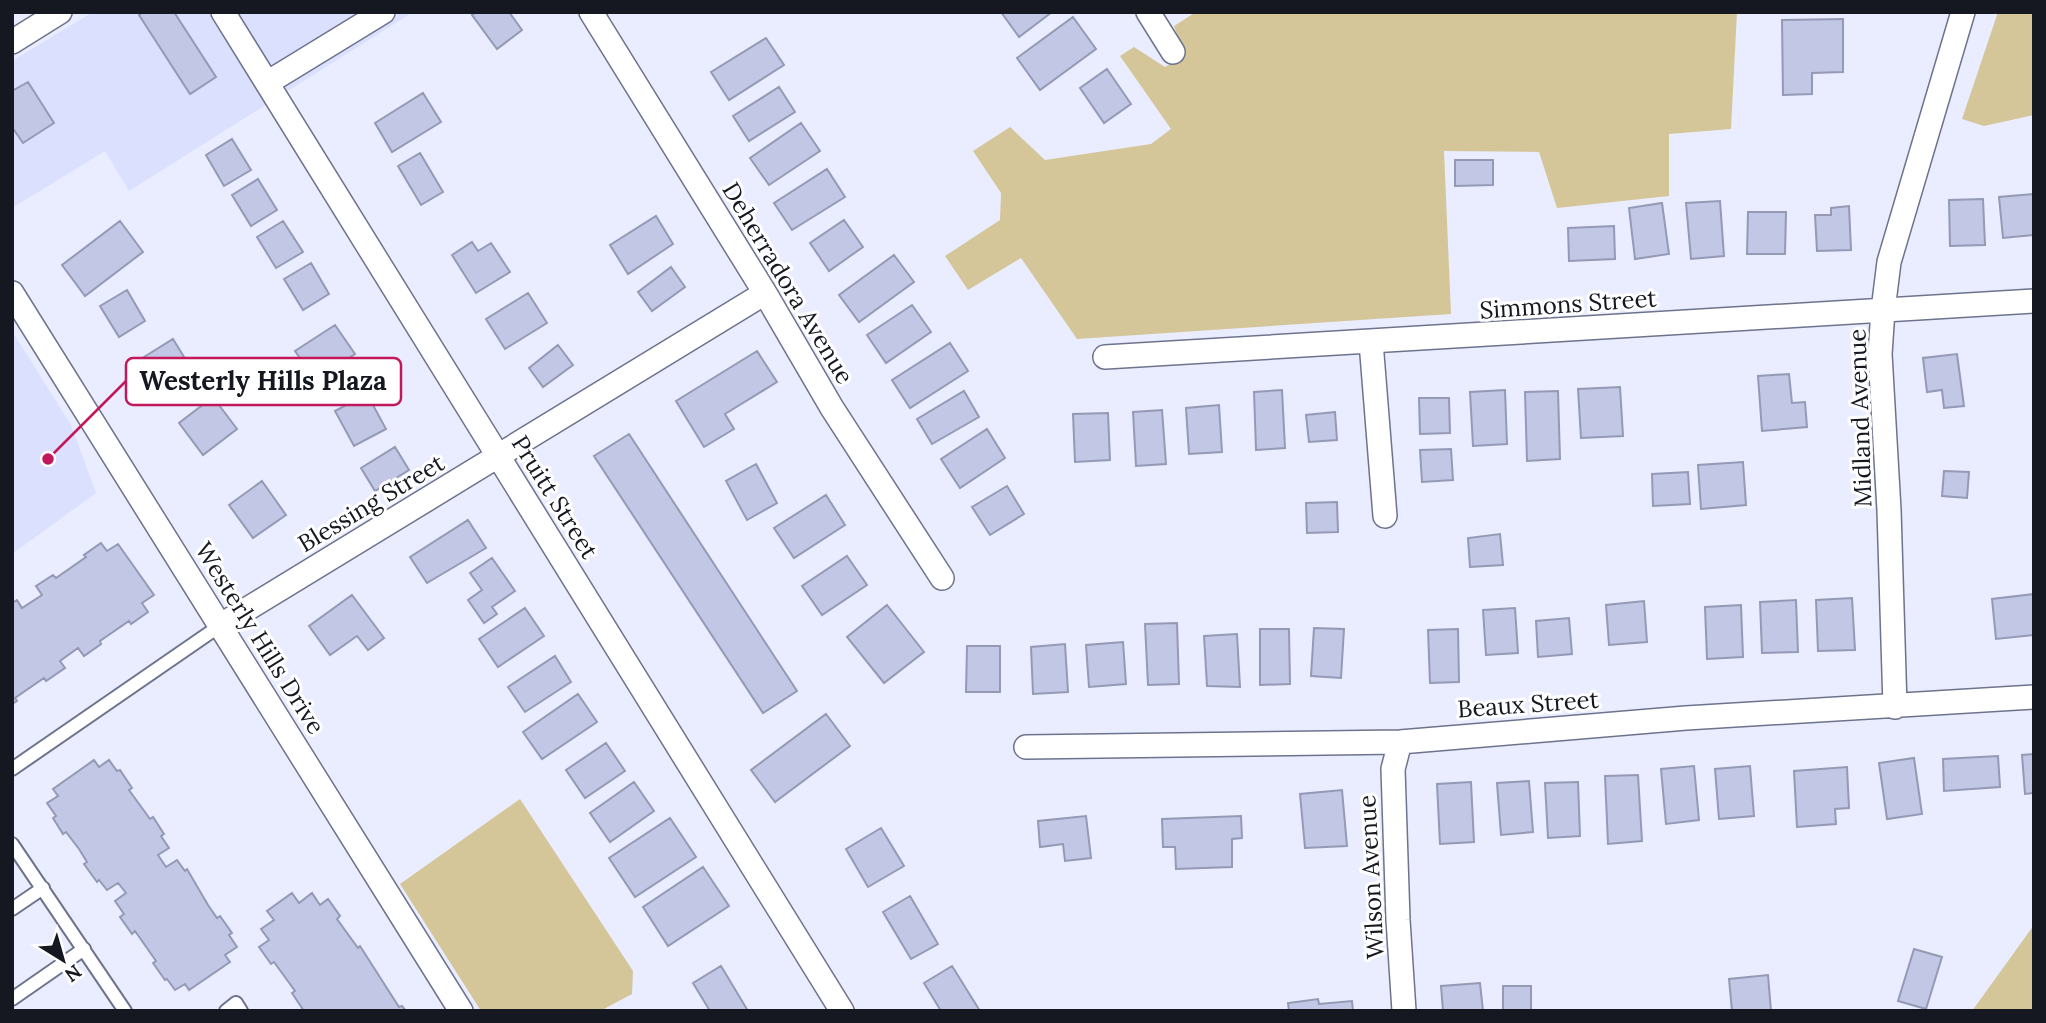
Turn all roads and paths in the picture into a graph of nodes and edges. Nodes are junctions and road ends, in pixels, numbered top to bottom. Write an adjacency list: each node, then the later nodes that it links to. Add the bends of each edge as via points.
1 (60, 12): 7 (street)
2 (223, 12): 9 (street, Pruitt Street)
3 (383, 12): 9 (street)
4 (591, 12): 11 (street, Deherradora Avenue)
5 (1148, 12): 8 (street)
6 (1963, 12): 13 (street, Midland Avenue, via 1889,261)
7 (12, 42)
8 (1173, 52)
9 (267, 83): 16 (street, Pruitt Street)
10 (12, 293): 19 (street, Westerly Hills Drive)
11 (765, 293): 16 (street, Blessing Street); 18 (street, Deherradora Avenue, via 832,408)
12 (2034, 301): 13 (street, Simmons Street)
13 (1883, 310): 14 (street, Simmons Street); 21 (street, Midland Avenue, via 1880,354)
14 (1371, 342): 15 (street, Simmons Street); 17 (street)
15 (1105, 357)
16 (499, 456): 19 (street, Blessing Street); 34 (street, Pruitt Street)
17 (1385, 516)
18 (942, 578)
19 (221, 625): 24 (lane, Blessing Street); 33 (street, Westerly Hills Drive)
20 (2034, 697): 21 (street, Beaux Street)
21 (1895, 707): 22 (street, Beaux Street, via 1686,718)
22 (1400, 742): 23 (street, Beaux Street); 35 (street, Wilson Avenue, via 1393,769)
23 (1026, 747)
24 (12, 769)
25 (12, 844): 26 (lane)
26 (43, 888): 27 (lane); 28 (lane)
27 (12, 909)
28 (84, 949): 29 (lane); 30 (lane)
29 (12, 999)
30 (125, 1011)
31 (226, 1011): 32 (lane, via 236,1003)
32 (242, 1011)
33 (461, 1011)
34 (842, 1011)
35 (1405, 1011)

